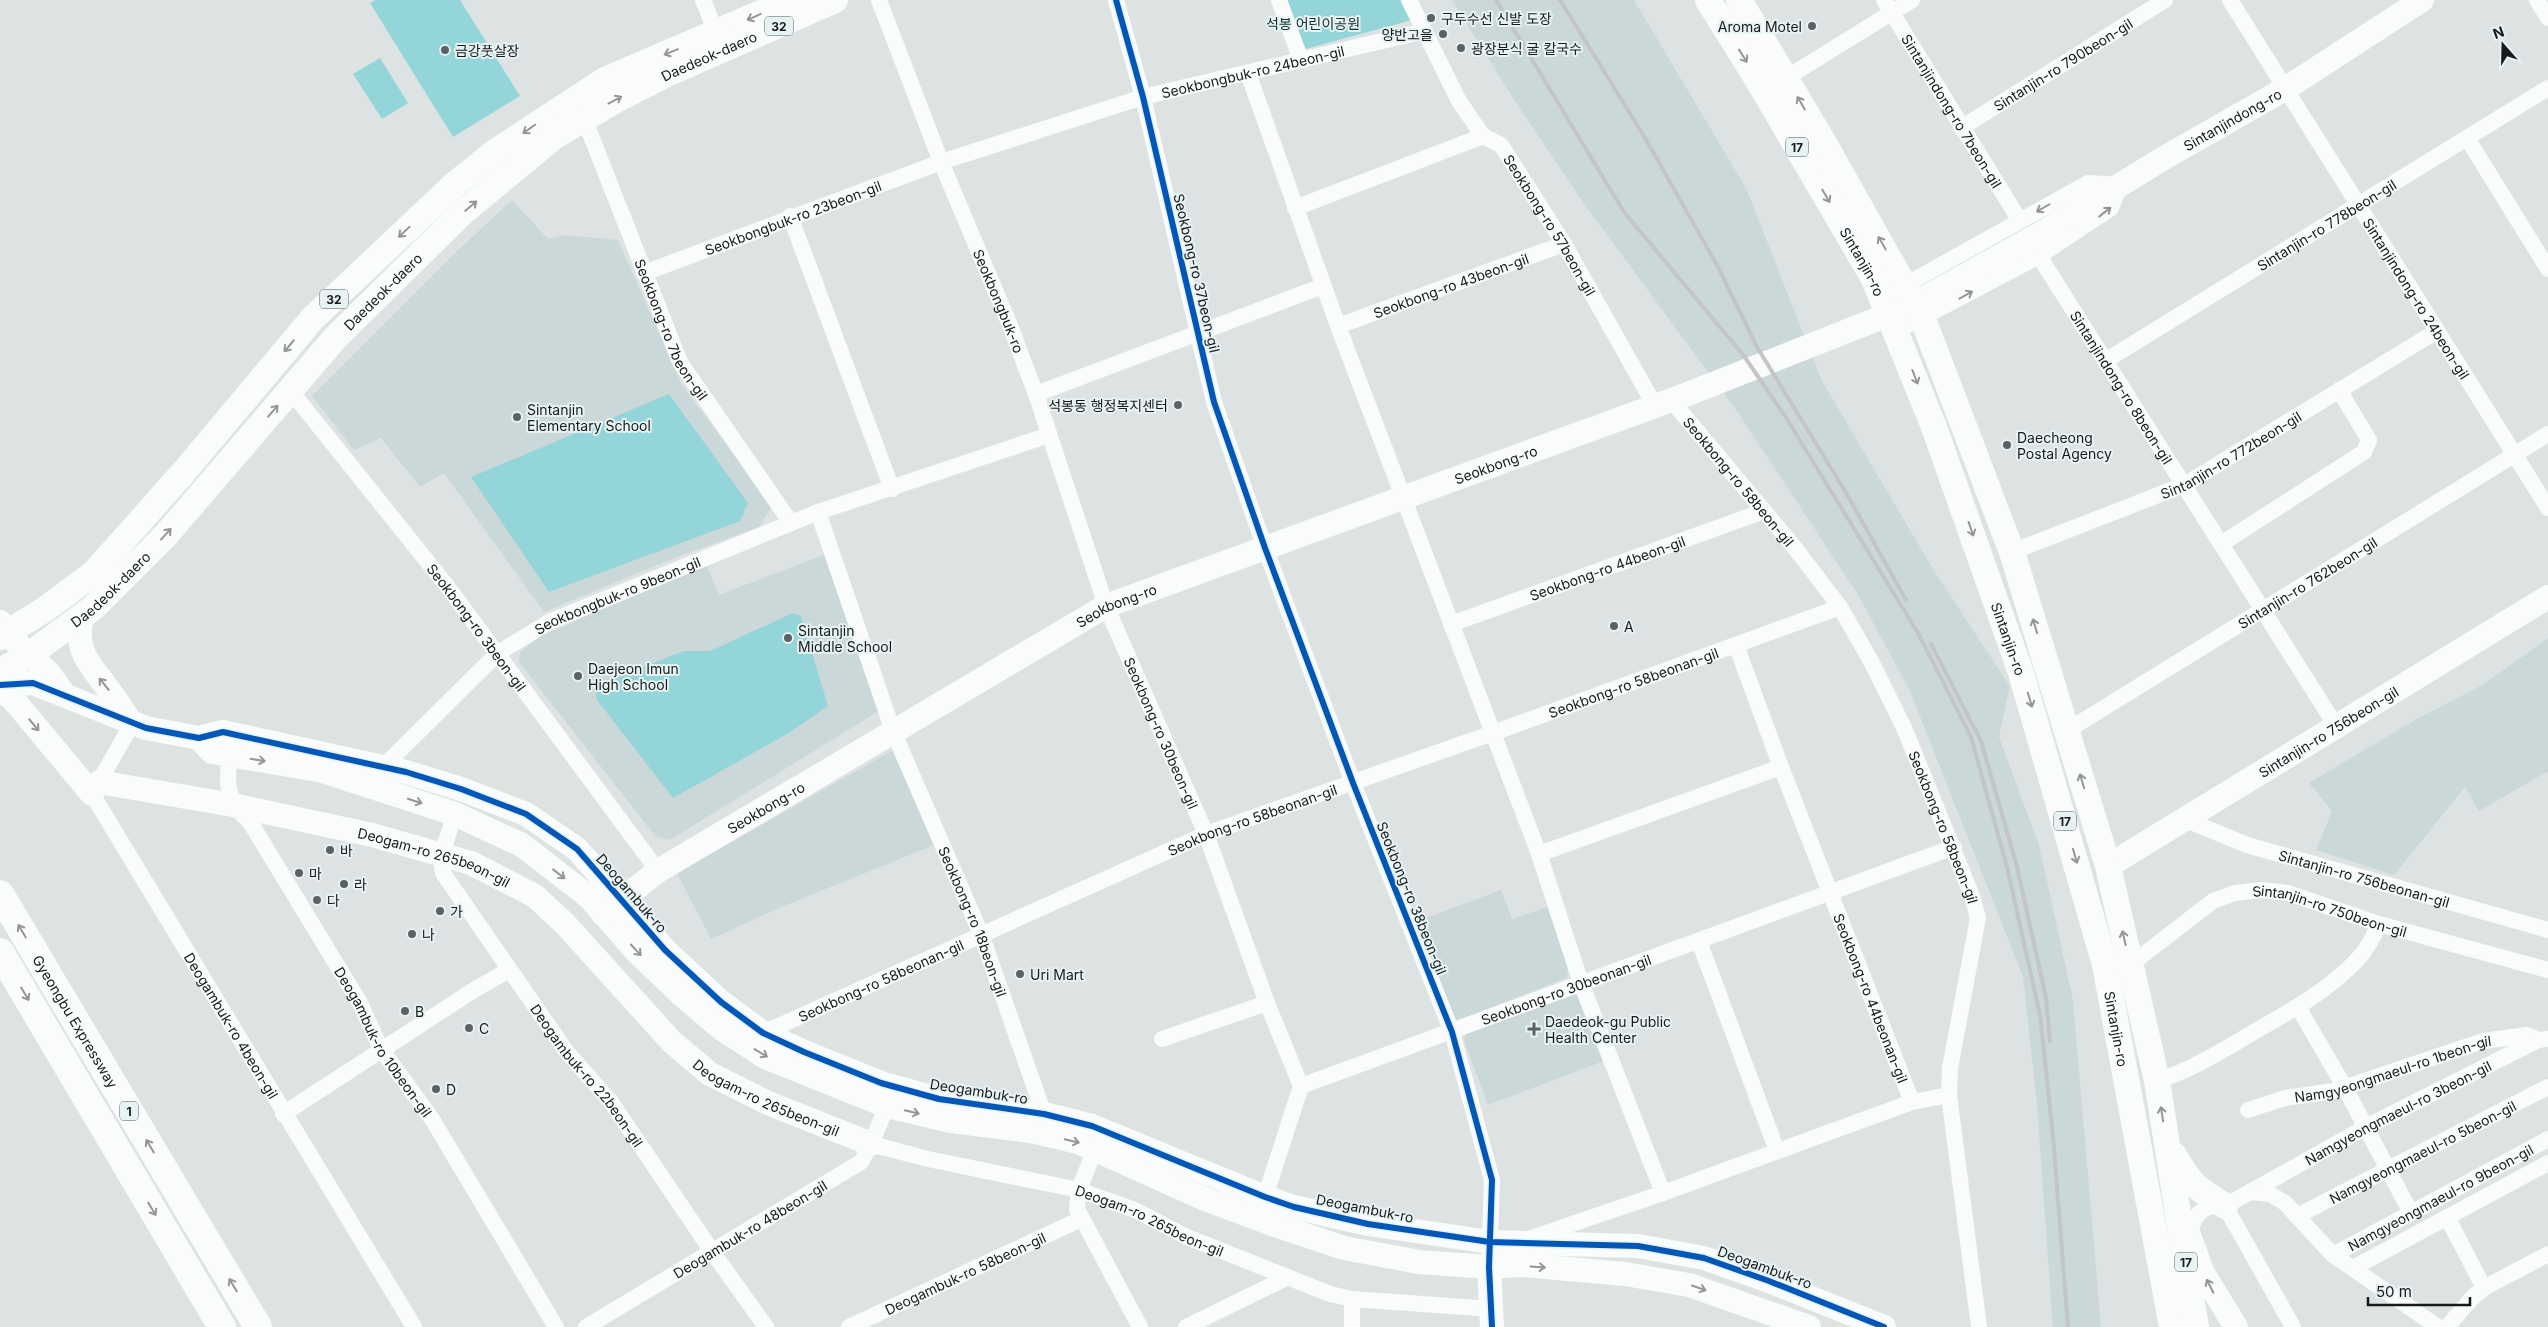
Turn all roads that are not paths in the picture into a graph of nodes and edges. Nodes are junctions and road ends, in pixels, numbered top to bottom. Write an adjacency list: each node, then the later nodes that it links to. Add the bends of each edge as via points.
1 (703, 0): 18 (street)
2 (791, 0): 18 (main road, Daedeok-daero / 32, one-way to 18)
3 (835, 0): 18 (main road, Daedeok-daero / 32)
4 (879, 0): 29 (street, Seokbongbuk-ro)
5 (1116, 0): 24 (street, Seokbong-ro 37beon-gil)
6 (1279, 0): 19 (street)
7 (1409, 0): 17 (street, Seokbong-ro 57beon-gil)
8 (1708, 0): 41 (main road, Sintanjin-ro / 17, one-way to 41)
9 (1739, 0): 21 (main road, Sintanjin-ro / 17)
10 (1912, 0): 15 (street)
11 (2165, 0): 26 (street, Sintanjin-ro 790beon-gil)
12 (2230, 0): 22 (street, Sintanjindong-ro 24beon-gil)
13 (2422, 0): 22 (street, Sintanjindong-ro)
14 (2537, 0): 16 (street)
15 (1888, 6): 21 (street); 26 (street, Sintanjindong-ro 7beon-gil)
16 (2548, 18)
17 (1425, 31): 19 (street, Seokbongbuk-ro 24beon-gil); 27 (street, Seokbong-ro 57beon-gil, via 1459,101)
18 (720, 42): 25 (main road, Daedeok-daero / 32, one-way to 18, via 669,74); 73 (main road, Daedeok-daero / 32, one-way to 73, via 605,80 503,146 454,185 313,318 94,573 44,610)
19 (1301, 60): 20 (street, Seokbongbuk-ro 24beon-gil)
20 (1248, 73): 24 (street, Seokbongbuk-ro 24beon-gil); 32 (street)
21 (1786, 78): 39 (main road, Sintanjin-ro / 17, one-way to 21)
22 (2285, 88): 30 (street, Sintanjindong-ro); 31 (street, Sintanjindong-ro 24beon-gil)
23 (2548, 88): 28 (street, Sintanjin-ro 778beon-gil)
24 (1143, 97): 29 (street, Seokbongbuk-ro 24beon-gil); 46 (street, Seokbong-ro 37beon-gil)
25 (584, 118): 38 (street, Seokbong-ro 7beon-gil); 48 (main road, Daedeok-daero / 32, one-way to 25, via 336,337 463,212 555,136)
26 (1961, 128): 34 (street, Sintanjindong-ro 7beon-gil)
27 (1483, 136): 32 (street); 35 (street, Seokbong-ro 57beon-gil, via 1501,145)
28 (2467, 138): 31 (street, Sintanjin-ro 778beon-gil); 37 (street)
29 (941, 162): 33 (street, Seokbongbuk-ro 23beon-gil); 50 (street, Seokbongbuk-ro)
30 (2120, 185): 34 (street, one-way to 34, via 2088,183); 36 (street, Sintanjindong-ro)
31 (2358, 205): 44 (street, Sintanjindong-ro 24beon-gil); 47 (street, Sintanjin-ro 778beon-gil)
32 (1295, 208): 40 (street)
33 (790, 216): 38 (street, Seokbongbuk-ro 23beon-gil); 58 (street)
34 (2020, 221): 39 (street)
35 (1564, 244): 43 (street, Seokbong-ro 43beon-gil); 51 (street, Seokbong-ro 57beon-gil)
36 (2040, 245): 42 (street, one-way to 36); 47 (street, Sintanjindong-ro 8beon-gil); 51 (street, Seokbong-ro, via 1908,307)
37 (2548, 269)
38 (644, 273): 63 (street, Seokbong-ro 7beon-gil, via 680,362)
39 (1906, 285): 41 (street); 42 (main road, Sintanjin-ro / 17)
40 (1323, 286): 43 (street); 46 (street)
41 (1882, 297): 45 (main road, Sintanjin-ro / 17)
42 (1923, 319): 45 (street); 56 (main road, Sintanjin-ro / 17)
43 (1338, 326): 59 (street)
44 (2437, 331): 49 (street, Sintanjin-ro 772beon-gil); 55 (street, Sintanjindong-ro 24beon-gil)
45 (1897, 332): 54 (main road, Sintanjin-ro / 17, one-way to 54)
46 (1198, 334): 50 (street); 65 (street, Seokbong-ro 37beon-gil, via 1214,402)
47 (2106, 361): 57 (street, Sintanjindong-ro 8beon-gil)
48 (290, 390): 71 (main road, Daedeok-daero / 32, one-way to 48, via 166,535); 75 (street, Seokbong-ro 3beon-gil)
49 (2339, 390): 57 (street, Sintanjin-ro 772beon-gil); 64 (street, via 2369,440 2364,452)
50 (1036, 394): 53 (street, Seokbongbuk-ro)
51 (1669, 401): 59 (street, Seokbong-ro); 61 (street, Seokbong-ro 58beon-gil)
52 (2548, 434): 55 (street, Sintanjin-ro 762beon-gil)
53 (1049, 435): 58 (street, Seokbongbuk-ro 9beon-gil); 68 (street, Seokbongbuk-ro)
54 (1941, 446): 56 (main road, via 1945,437 1950,435 1956,439 1964,459); 174 (main road, Sintanjin-ro / 17, one-way to 174, via 2021,673 2105,966)
55 (2515, 455): 60 (street, Sintanjindong-ro 24beon-gil); 70 (street, Sintanjin-ro 762beon-gil)
56 (1984, 478): 66 (main road, Sintanjin-ro / 17)
57 (2184, 485): 64 (street, Sintanjindong-ro 8beon-gil); 66 (street, Sintanjin-ro 772beon-gil)
58 (892, 489): 62 (street, Seokbongbuk-ro 9beon-gil)
59 (1402, 498): 65 (street, Seokbong-ro); 72 (street)
60 (2548, 508)
61 (1764, 511): 69 (street, Seokbong-ro 58beon-gil, via 1822,580); 72 (street, Seokbong-ro 44beon-gil)
62 (818, 512): 63 (street, Seokbongbuk-ro 9beon-gil); 84 (street)
63 (790, 523): 75 (street, Seokbongbuk-ro 9beon-gil, via 549,622)
64 (2221, 544): 70 (street, Sintanjindong-ro 8beon-gil)
65 (1265, 548): 68 (street, Seokbong-ro); 90 (street, Seokbong-ro 38beon-gil)
66 (2012, 552): 83 (main road, Sintanjin-ro / 17, one-way to 66)
67 (2548, 597): 82 (street, Sintanjin-ro 756beon-gil)
68 (1106, 606): 84 (street, Seokbong-ro); 95 (street, Seokbong-ro 30beon-gil)
69 (1840, 607): 74 (street, Seokbong-ro 58beonan-gil); 96 (street, Seokbong-ro 58beon-gil, via 1905,730)
70 (2263, 610): 82 (street, Sintanjindong-ro 8beon-gil); 83 (street, Sintanjin-ro 762beon-gil)
71 (82, 617): 76 (main road, Daedeok-daero / 32); 81 (street, one-way to 71, via 81,650 78,634)
72 (1451, 624): 85 (street)
73 (2, 631): 76 (street, Deogambuk-ro)
74 (1736, 645): 85 (street, Seokbong-ro 58beonan-gil); 89 (street)
75 (498, 653): 88 (street, Seokbongbuk-ro 9beon-gil); 100 (street, Seokbong-ro 3beon-gil)
76 (29, 655): 77 (main road, Daedeok-daero / 32); 80 (street, Deogambuk-ro)
77 (0, 671)
78 (0, 685): 80 (street, via 33,683)
79 (0, 690): 91 (street, one-way to 91, via 12,698)
80 (64, 694): 81 (street, Deogambuk-ro)
81 (132, 724): 86 (street, Deogambuk-ro); 91 (street)
82 (2336, 726): 94 (street, Sintanjin-ro 756beon-gil)
83 (2068, 730): 99 (main road, Sintanjin-ro / 17, one-way to 83)
84 (893, 731): 100 (street, Seokbong-ro); 107 (street, Seokbong-ro 18beon-gil)
85 (1493, 733): 90 (street, Seokbong-ro 58beonan-gil); 97 (street)
86 (199, 738): 87 (street, Deogambuk-ro, via 212,752); 88 (street, Deogambuk-ro, via 224,732)
87 (229, 755): 92 (street, via 228,784); 93 (street, Deogambuk-ro, one-way to 93, via 323,771)
88 (383, 767): 103 (street, Deogambuk-ro, via 461,789 526,814 576,849)
89 (1781, 768): 97 (street); 101 (street)
90 (1353, 783): 95 (street, Seokbong-ro 58beonan-gil); 117 (street, Seokbong-ro 38beon-gil)
91 (96, 788): 92 (street, Deogam-ro 265beon-gil); 129 (street, Deogambuk-ro 4beon-gil)
92 (233, 805): 98 (street, Deogam-ro 265beon-gil, via 372,835); 120 (street, Deogambuk-ro 10beon-gil, via 250,822 329,951 360,1003)
93 (454, 814): 98 (street); 104 (street, Deogambuk-ro, one-way to 104, via 522,845 589,897)
94 (2184, 819): 99 (street, Sintanjin-ro 756beon-gil); 106 (street, Sintanjin-ro 756beonan-gil, via 2247,845)
95 (1206, 834): 107 (street, Seokbong-ro 58beonan-gil); 114 (street, Seokbong-ro 30beon-gil)
96 (1954, 847): 101 (street, Seokbong-ro 30beonan-gil); 125 (street, Seokbong-ro 58beon-gil, via 1978,918 1950,1068)
97 (1539, 854): 113 (street)
98 (441, 856): 111 (street, Deogambuk-ro 22beon-gil, via 443,873); 134 (street, Deogam-ro 265beon-gil, via 471,863 535,896 565,924 672,1042 710,1074 768,1103)
99 (2108, 866): 110 (main road, Sintanjin-ro / 17, one-way to 99)
100 (658, 871): 103 (street, Seokbong-ro)
101 (1831, 891): 108 (street, Seokbong-ro 30beonan-gil); 126 (street, Seokbong-ro 44beonan-gil)
102 (0, 894): 162 (highway, Gyeongbu Expressway / 1, one-way to 102)
103 (622, 898): 104 (street, Seokbong-ro); 116 (street, Deogambuk-ro, via 664,950 721,1002)
104 (604, 914): 127 (street, Deogambuk-ro, one-way to 127, via 638,953 722,1029 765,1056)
105 (2379, 924): 110 (street, Sintanjin-ro 750beon-gil, via 2288,893 2262,890 2235,893 2205,906); 112 (street, Sintanjin-ro 750beon-gil); 115 (street, via 2359,958 2331,984)
106 (2548, 930)
107 (981, 934): 116 (street, Seokbong-ro 58beonan-gil); 130 (street, Seokbong-ro 18beon-gil)
108 (1699, 941): 113 (street, Seokbong-ro 30beonan-gil); 136 (street)
109 (0, 952): 161 (highway, 1, one-way to 161)
110 (2130, 965): 121 (main road, Sintanjin-ro / 17)
111 (509, 970): 120 (street); 152 (street, Deogambuk-ro 22beon-gil, via 566,1051 611,1102)
112 (2547, 972)
113 (1581, 983): 117 (street, Seokbong-ro 30beonan-gil); 141 (street)
114 (1267, 1003): 118 (street); 122 (street, Seokbong-ro 30beon-gil)
115 (2298, 1007): 121 (street, via 2178,1074); 123 (street)
116 (763, 1032): 130 (street, Deogambuk-ro, via 881,1083 939,1099)
117 (1452, 1032): 122 (street, Seokbong-ro 30beonan-gil); 151 (street, Seokbong-ro 38beon-gil, via 1492,1180)
118 (1162, 1039)
119 (2543, 1039): 123 (street, Namgyeongmaeul-ro 1beon-gil, via 2527,1035 2483,1041); 131 (street, Namgyeongmaeul-ro 3beon-gil)
120 (381, 1049): 129 (street); 164 (street, Deogambuk-ro 10beon-gil, via 437,1127)
121 (2157, 1082): 133 (main road, Sintanjin-ro / 17, one-way to 121)
122 (1301, 1086): 142 (street)
123 (2344, 1086): 128 (street, Namgyeongmaeul-ro 1beon-gil, via 2334,1091 2285,1098); 131 (street)
124 (2548, 1087): 138 (street, Namgyeongmaeul-ro 5beon-gil)
125 (1949, 1095): 126 (street); 173 (street, Seokbong-ro 58beon-gil)
126 (1912, 1102): 136 (street)
127 (887, 1106): 134 (street, Deogambuk-ro 48beon-gil); 135 (street, Deogambuk-ro, one-way to 135, via 951,1121 1031,1132)
128 (2248, 1110)
129 (284, 1114): 163 (street, Deogambuk-ro 4beon-gil)
130 (1044, 1114): 142 (street, Deogambuk-ro, via 1092,1126)
131 (2366, 1128): 138 (street); 140 (street, Namgyeongmaeul-ro 3beon-gil)
132 (2548, 1139): 145 (street, Namgyeongmaeul-ro 9beon-gil)
133 (2167, 1143): 143 (main road, Sintanjin-ro / 17); 144 (main road, via 2189,1181)
134 (871, 1144): 139 (street, Deogam-ro 265beon-gil); 152 (street, Deogambuk-ro 48beon-gil, via 860,1162)
135 (1095, 1149): 139 (street); 155 (street, Deogambuk-ro, via 1205,1199 1344,1248 1419,1262)
136 (1777, 1151): 141 (street)
137 (2548, 1163): 147 (street)
138 (2388, 1168): 145 (street); 146 (street, Namgyeongmaeul-ro 5beon-gil)
139 (1079, 1190): 148 (street, via 1077,1209); 157 (street, Deogam-ro 265beon-gil, via 1136,1210 1187,1237)
140 (2250, 1192): 144 (street, Namgyeongmaeul-ro 3beon-gil); 146 (street, via 2270,1194)
141 (1663, 1193): 150 (street)
142 (1265, 1196): 151 (street, Deogambuk-ro, via 1294,1207 1368,1224)
143 (2176, 1196): 149 (street); 175 (main road, Sintanjin-ro / 17)
144 (2225, 1206): 149 (street, Namgyeongmaeul-ro 3beon-gil, via 2211,1206 2197,1214 2190,1227); 177 (street)
145 (2411, 1213): 154 (street, Namgyeongmaeul-ro 9beon-gil)
146 (2297, 1216): 154 (street)
147 (2447, 1216): 156 (street); 158 (street)
148 (1081, 1219): 167 (street, Deogambuk-ro 58beon-gil); 168 (street)
149 (2190, 1240): 176 (street, one-way to 149, via 2211,1287)
150 (1522, 1241): 151 (street, Deogambuk-ro); 172 (street, Deogambuk-ro, via 1638,1246 1704,1258)
151 (1490, 1242): 155 (street, Seokbong-ro 38beon-gil)
152 (711, 1250): 165 (street, Deogambuk-ro 48beon-gil); 166 (street, Deogambuk-ro 22beon-gil)
153 (2548, 1254): 158 (street)
154 (2333, 1255): 156 (street)
155 (1489, 1267): 160 (street); 171 (street, Deogambuk-ro, one-way to 171, via 1523,1266 1625,1274 1689,1285)
156 (2353, 1268): 178 (street)
157 (1286, 1278): 159 (street, Deogam-ro 265beon-gil); 169 (street)
158 (2484, 1288): 179 (street)
159 (1352, 1299): 160 (street, Deogam-ro 265beon-gil); 170 (street)
160 (1492, 1318)
161 (222, 1327)
162 (258, 1327)
163 (414, 1327)
164 (556, 1327)
165 (586, 1327)
166 (766, 1327)
167 (849, 1327)
168 (1140, 1327)
169 (1186, 1327)
170 (1352, 1327)
171 (1809, 1327)
172 (1884, 1327)
173 (1979, 1327)
174 (2172, 1327)
175 (2196, 1327)
176 (2236, 1327)
177 (2293, 1327)
178 (2438, 1327)
179 (2447, 1327)

